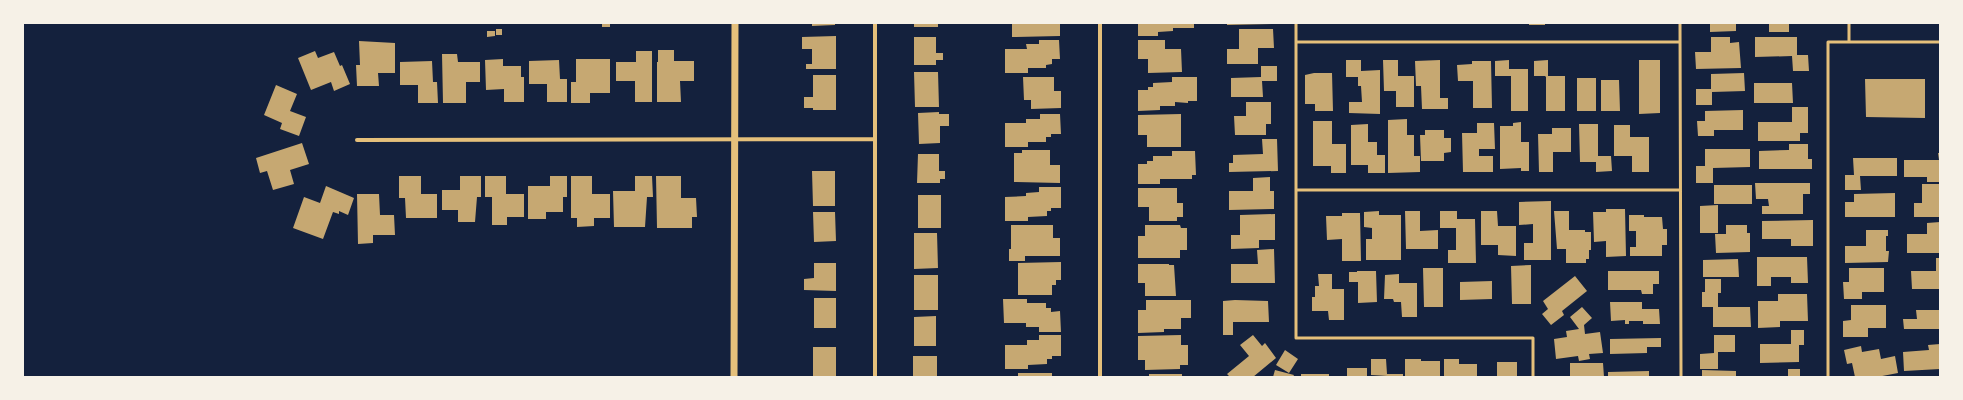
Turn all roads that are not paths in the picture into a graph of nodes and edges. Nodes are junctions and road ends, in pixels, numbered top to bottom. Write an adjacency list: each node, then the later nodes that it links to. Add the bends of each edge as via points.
1 (734, 23): 11 (street)
2 (875, 23): 12 (street)
3 (1100, 23): 18 (street)
4 (1296, 23): 7 (lane)
5 (1680, 23): 8 (lane)
6 (1849, 23): 9 (lane)
7 (1296, 42): 8 (lane); 14 (lane)
8 (1680, 42): 15 (lane)
9 (1849, 42): 10 (lane); 21 (lane, via 1828,42)
10 (1940, 42)
11 (734, 139): 12 (street); 13 (street); 16 (street)
12 (875, 139): 17 (street)
13 (357, 140)
14 (1296, 190): 15 (lane); 19 (lane, via 1296,338 1533,338)
15 (1680, 190): 20 (lane)
16 (734, 377)
17 (875, 377)
18 (1100, 377)
19 (1533, 377)
20 (1680, 377)
21 (1828, 377)

